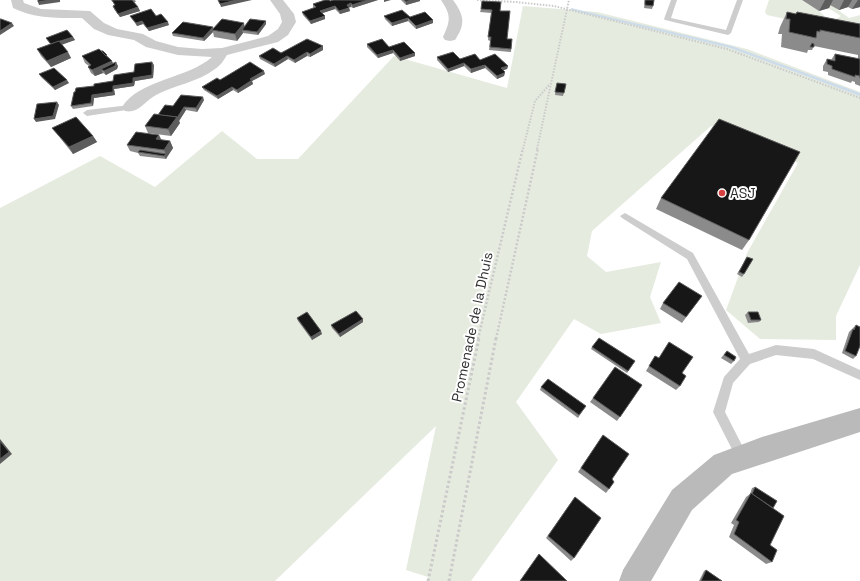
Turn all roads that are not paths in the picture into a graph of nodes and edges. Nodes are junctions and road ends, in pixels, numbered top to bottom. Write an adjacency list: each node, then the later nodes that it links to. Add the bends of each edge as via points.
1 (17, 0): 6 (street, via 18,5 27,11 58,14)
2 (276, 0): 8 (street, via 287,14 289,22 283,32 273,39)
3 (447, 0): 7 (street, via 454,11 457,23)
4 (674, 0): 5 (lane, via 667,19 728,33)
5 (740, 0)
6 (85, 7): 8 (street, via 99,26 113,32 138,37 151,44 186,51)
7 (450, 37)
8 (222, 52): 9 (street, via 219,59 207,68 149,93)
9 (130, 107): 10 (lane)
10 (87, 113)
11 (625, 216): 12 (lane, via 690,256)
12 (746, 360): 13 (lane, via 776,350 814,354); 15 (lane, via 728,381 719,412)
13 (860, 375)
14 (860, 420): 15 (street)
15 (742, 457): 16 (street, via 723,464 682,500)
16 (634, 581)

